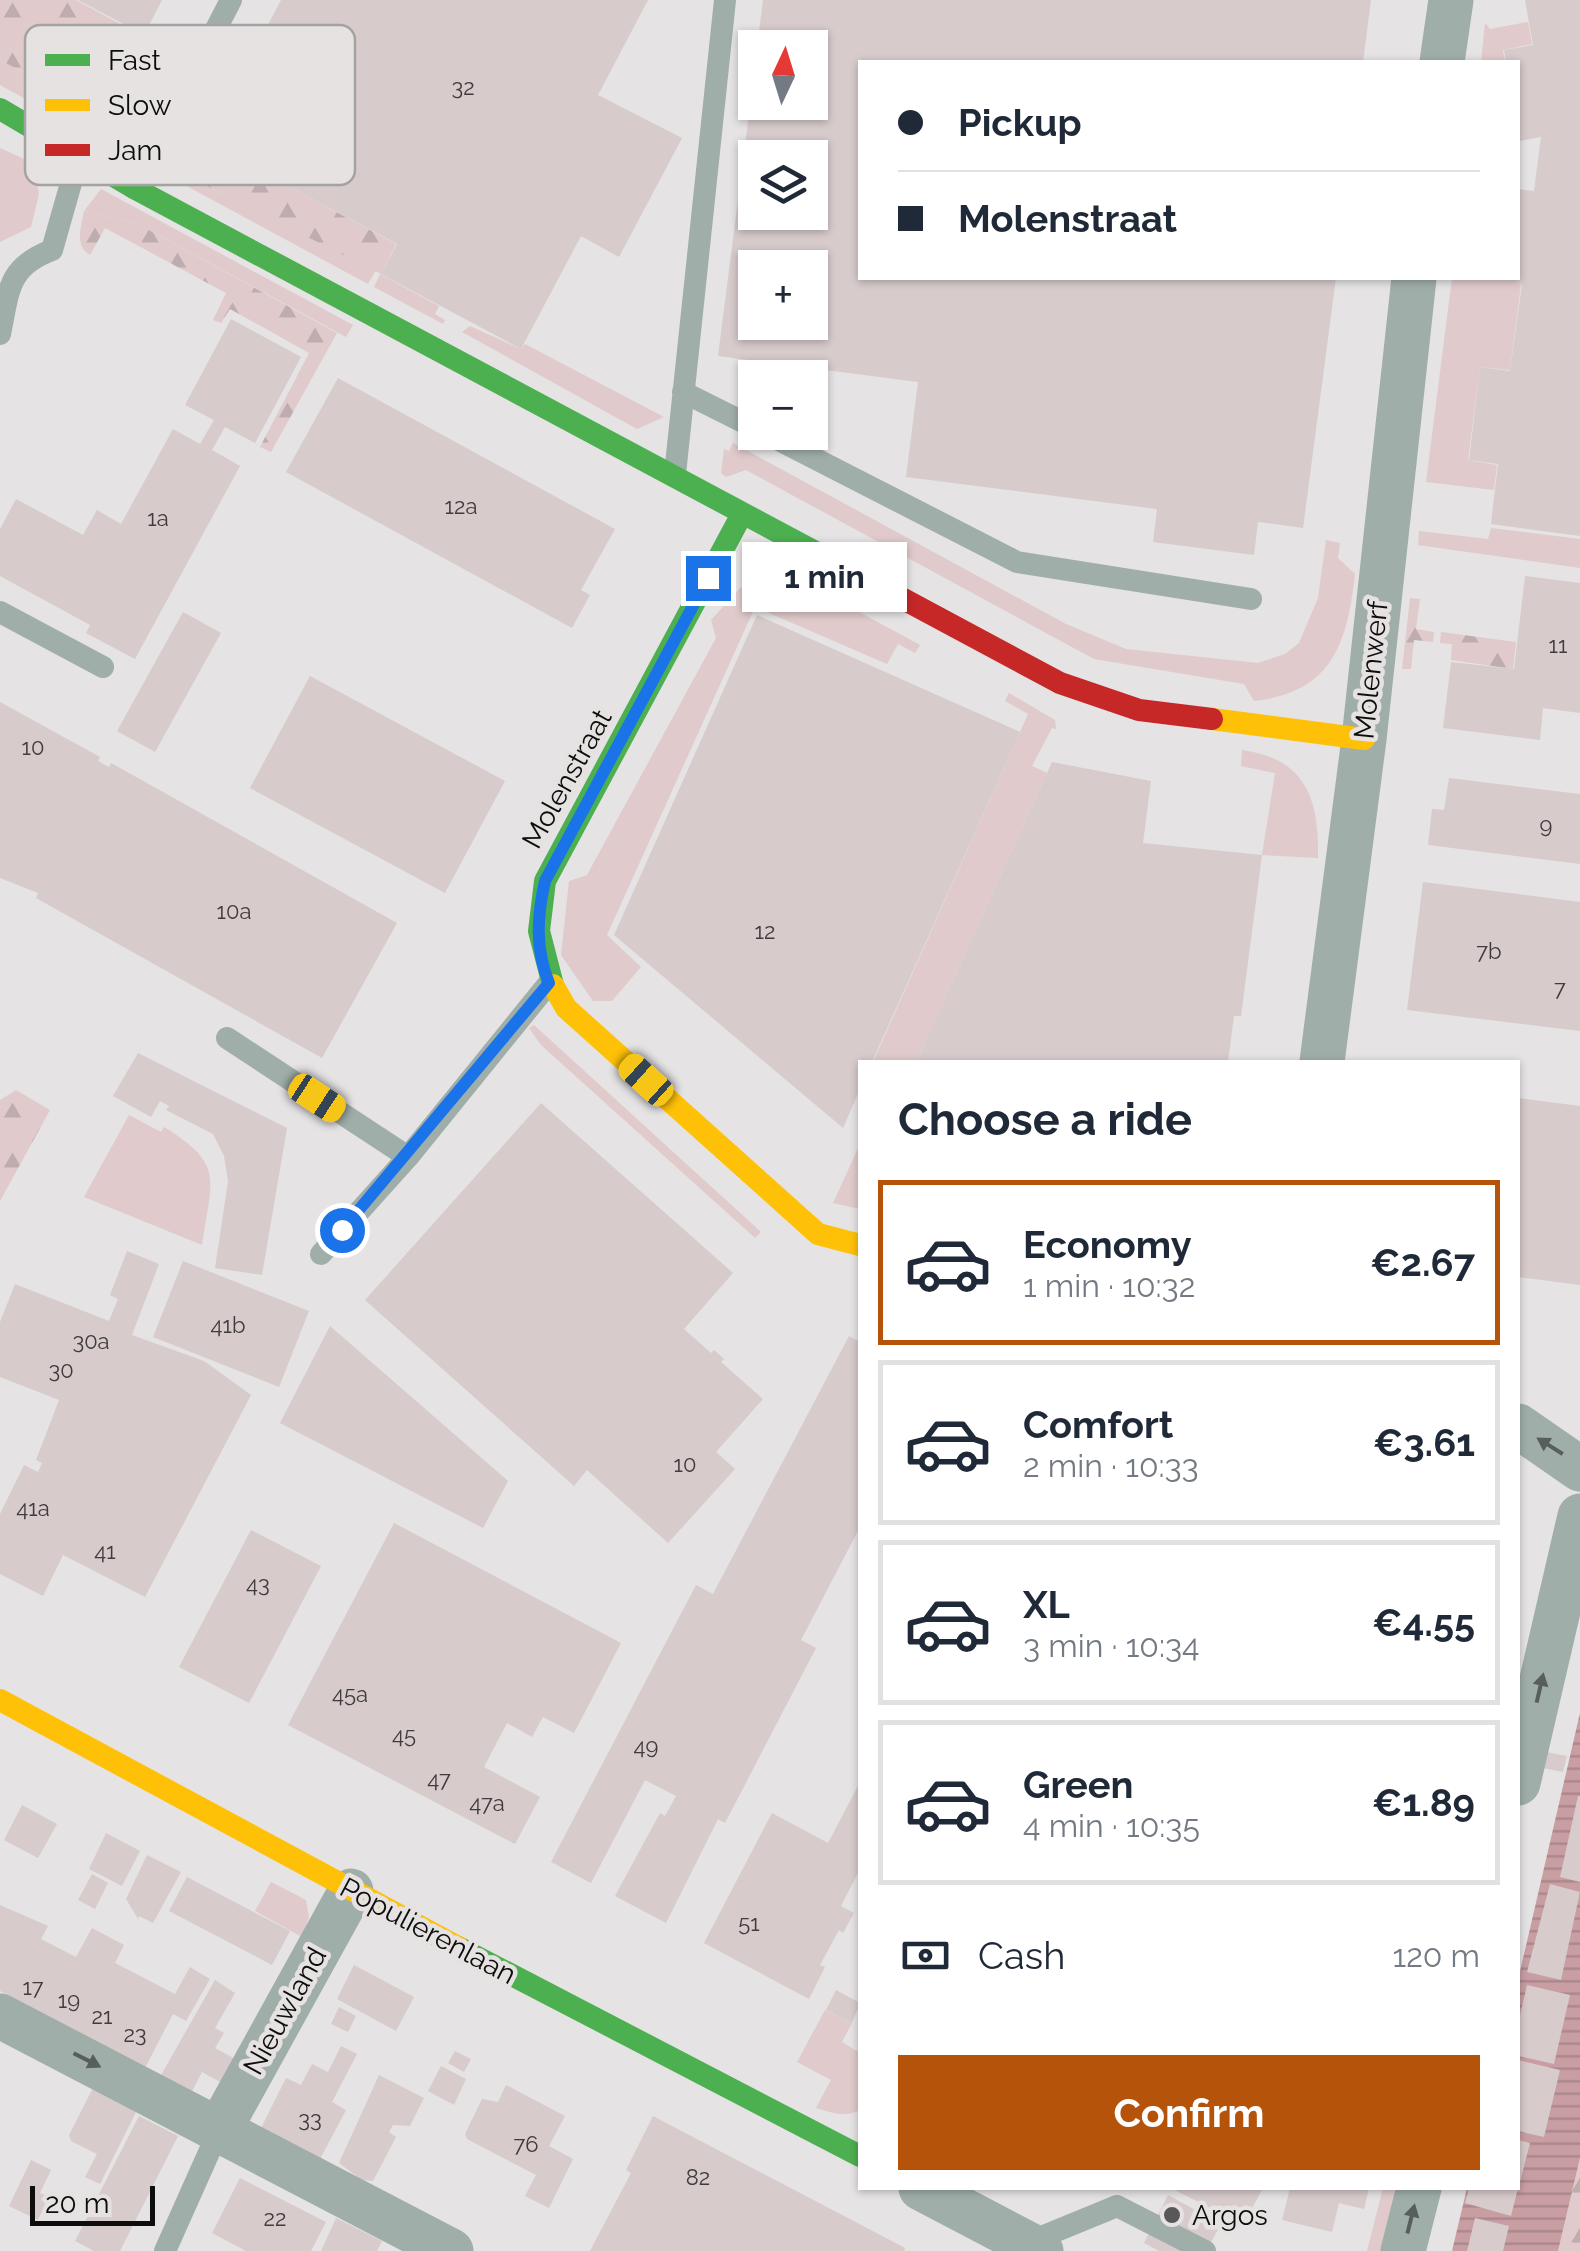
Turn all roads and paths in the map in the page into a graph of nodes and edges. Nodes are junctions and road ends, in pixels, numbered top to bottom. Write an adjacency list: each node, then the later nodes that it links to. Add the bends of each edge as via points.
1 (231, 0): 4 (lane)
2 (724, 0): 14 (lane)
3 (1451, 0): 5 (street)
4 (218, 25)
5 (1442, 60)
6 (0, 109): 7 (street)
7 (25, 123)
8 (67, 185): 13 (lane, via 52,250 26,260 10,283)
9 (129, 185): 11 (street)
10 (136, 185): 11 (lane)
11 (134, 188): 17 (street)
12 (1414, 280): 22 (street, Molenwerf)
13 (0, 334)
14 (683, 392): 15 (lane); 17 (lane)
15 (738, 420)
16 (798, 450): 19 (lane, via 1017,562)
17 (675, 478): 18 (street)
18 (742, 514): 22 (street, via 1060,683 1139,710); 23 (street, Molenstraat, via 545,881 539,948)
19 (1251, 599)
20 (0, 612): 21 (lane)
21 (103, 666)
22 (1364, 739): 25 (street, Molenwerf)
23 (549, 983): 26 (lane); 27 (street, Molenstraat, via 566,1008 818,1234)
24 (227, 1038): 26 (lane)
25 (1322, 1060)
26 (408, 1157): 28 (lane)
27 (858, 1244)
28 (320, 1254)
29 (1520, 1427): 30 (street, one-way to 29)
30 (1580, 1469)
31 (1580, 1516): 33 (street, one-way to 31)
32 (0, 1700): 34 (street, Populierenlaan)
33 (1520, 1756)
34 (351, 1890): 36 (street, Nieuwland); 37 (street, Populierenlaan)
35 (0, 2016): 36 (street, one-way to 36)
36 (219, 2130): 42 (lane); 43 (street)
37 (858, 2155)
38 (923, 2190): 40 (street)
39 (1418, 2190): 45 (street, one-way to 39)
40 (970, 2234): 41 (street)
41 (1034, 2247): 44 (lane, via 1117,2206)
42 (165, 2251)
43 (451, 2251)
44 (1205, 2251)
45 (1403, 2251)

